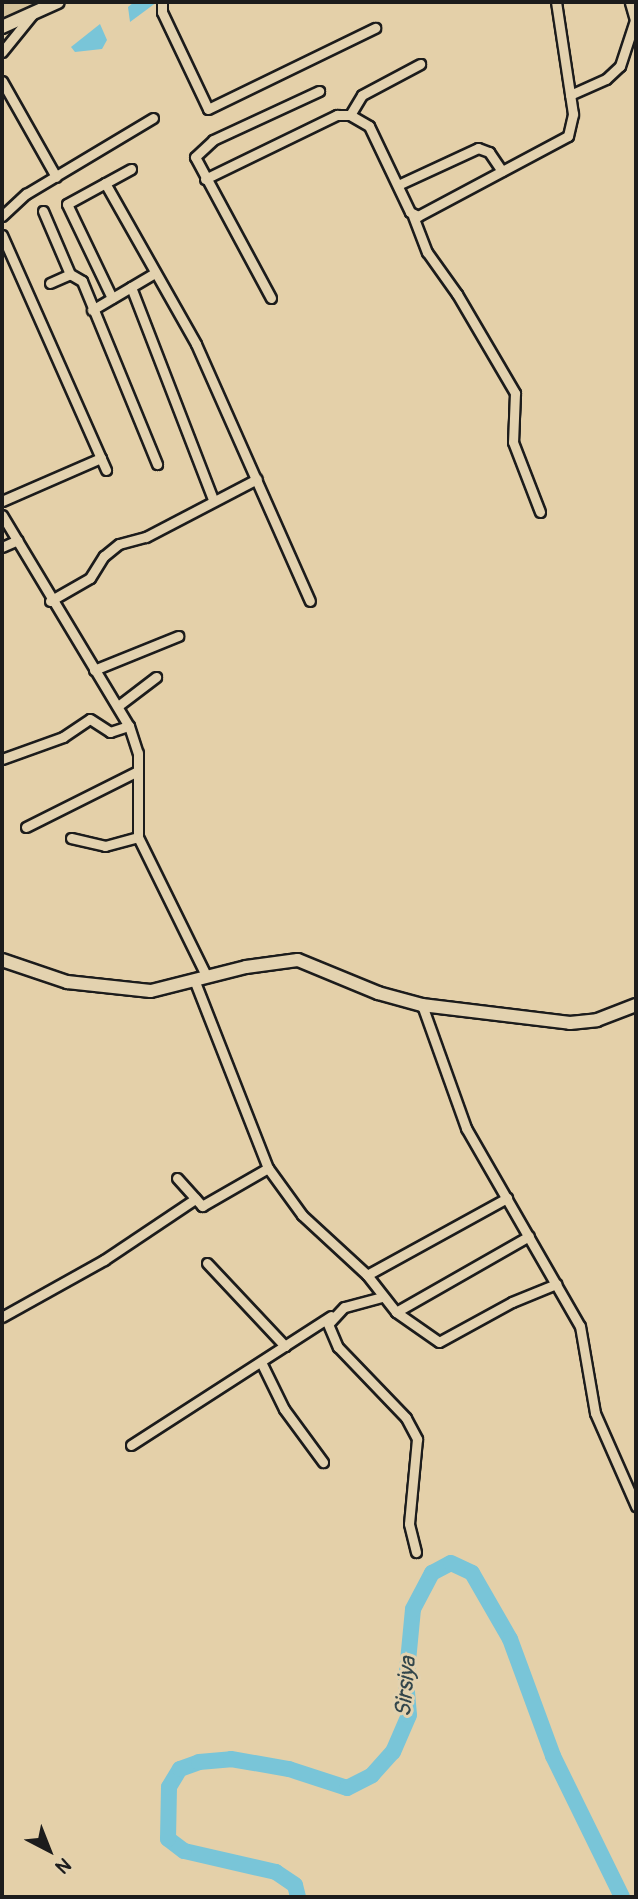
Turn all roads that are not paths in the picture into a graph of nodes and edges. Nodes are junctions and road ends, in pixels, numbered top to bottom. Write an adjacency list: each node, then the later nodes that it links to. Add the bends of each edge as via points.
1 (58, 2): 5 (street)
2 (162, 2): 7 (street, via 162,12 208,109)
3 (555, 2): 12 (street)
4 (630, 2): 12 (street, via 635,20 620,66 606,79)
5 (35, 11): 6 (street); 8 (street)
6 (2, 27)
7 (375, 28)
8 (2, 52)
9 (420, 64): 13 (street, via 362,95)
10 (2, 81): 17 (street)
11 (319, 91): 18 (street, via 202,147 195,156)
12 (570, 95): 16 (street, via 573,123 568,136)
13 (350, 115): 18 (street, via 337,115); 20 (street, via 369,126)
14 (153, 118): 17 (street)
15 (131, 169): 19 (street)
16 (502, 171): 20 (street, via 489,152 478,148); 22 (street)
17 (56, 177): 23 (street, via 26,194)
18 (205, 179): 30 (street)
19 (105, 183): 26 (street); 29 (street, via 67,204)
20 (398, 185): 22 (street)
21 (43, 211): 25 (street)
22 (413, 215): 38 (street, via 427,252 515,393 513,442)
23 (2, 216)
24 (2, 235): 32 (street)
25 (70, 274): 27 (street); 31 (street, via 82,281)
26 (153, 274): 28 (street); 35 (street, via 196,344)
27 (50, 283)
28 (131, 287): 29 (street); 36 (street)
29 (112, 298): 31 (street)
30 (271, 298)
31 (92, 310): 33 (street)
32 (101, 458): 34 (street); 37 (street)
33 (157, 464)
34 (106, 470)
35 (257, 479): 36 (street); 43 (street)
36 (213, 500): 42 (street, via 146,537 119,544 104,555 90,578)
37 (2, 501)
38 (540, 512)
39 (2, 515): 40 (street)
40 (18, 540): 41 (street); 42 (street)
41 (2, 547)
42 (50, 601): 45 (street)
43 (310, 601)
44 (178, 636): 45 (street)
45 (94, 670): 47 (street)
46 (156, 677): 47 (street)
47 (118, 706): 48 (street)
48 (129, 726): 49 (street, via 110,732 90,719 53,741); 50 (street)
49 (2, 759)
50 (138, 771): 51 (street); 52 (street)
51 (26, 827)
52 (138, 837): 53 (street, via 105,846); 55 (street)
53 (71, 838)
54 (2, 960): 55 (street, via 67,982 110,990 152,991)
55 (201, 979): 56 (street, via 298,960 378,993); 58 (street, via 243,1115)
56 (422, 1005): 57 (street, via 570,1023 597,1020); 60 (street, via 466,1128)
57 (636, 1005)
58 (268, 1168): 61 (street, via 211,1204 202,1206); 64 (street, via 302,1215)
59 (177, 1178): 61 (street)
60 (507, 1198): 62 (street); 64 (street)
61 (194, 1199): 69 (street, via 104,1260)
62 (529, 1236): 65 (street); 67 (street)
63 (206, 1263): 70 (street)
64 (367, 1275): 66 (street)
65 (556, 1284): 67 (street, via 512,1301 439,1342); 74 (street, via 586,1344 590,1397)
66 (382, 1297): 67 (street); 68 (street, via 356,1302)
67 (396, 1312)
68 (332, 1315): 70 (street); 75 (street, via 328,1324 338,1347 406,1418 418,1439 409,1524)
69 (2, 1317)
70 (285, 1346): 71 (street)
71 (261, 1362): 72 (street); 73 (street, via 284,1409)
72 (131, 1445)
73 (324, 1462)
74 (636, 1506)
75 (416, 1552)

